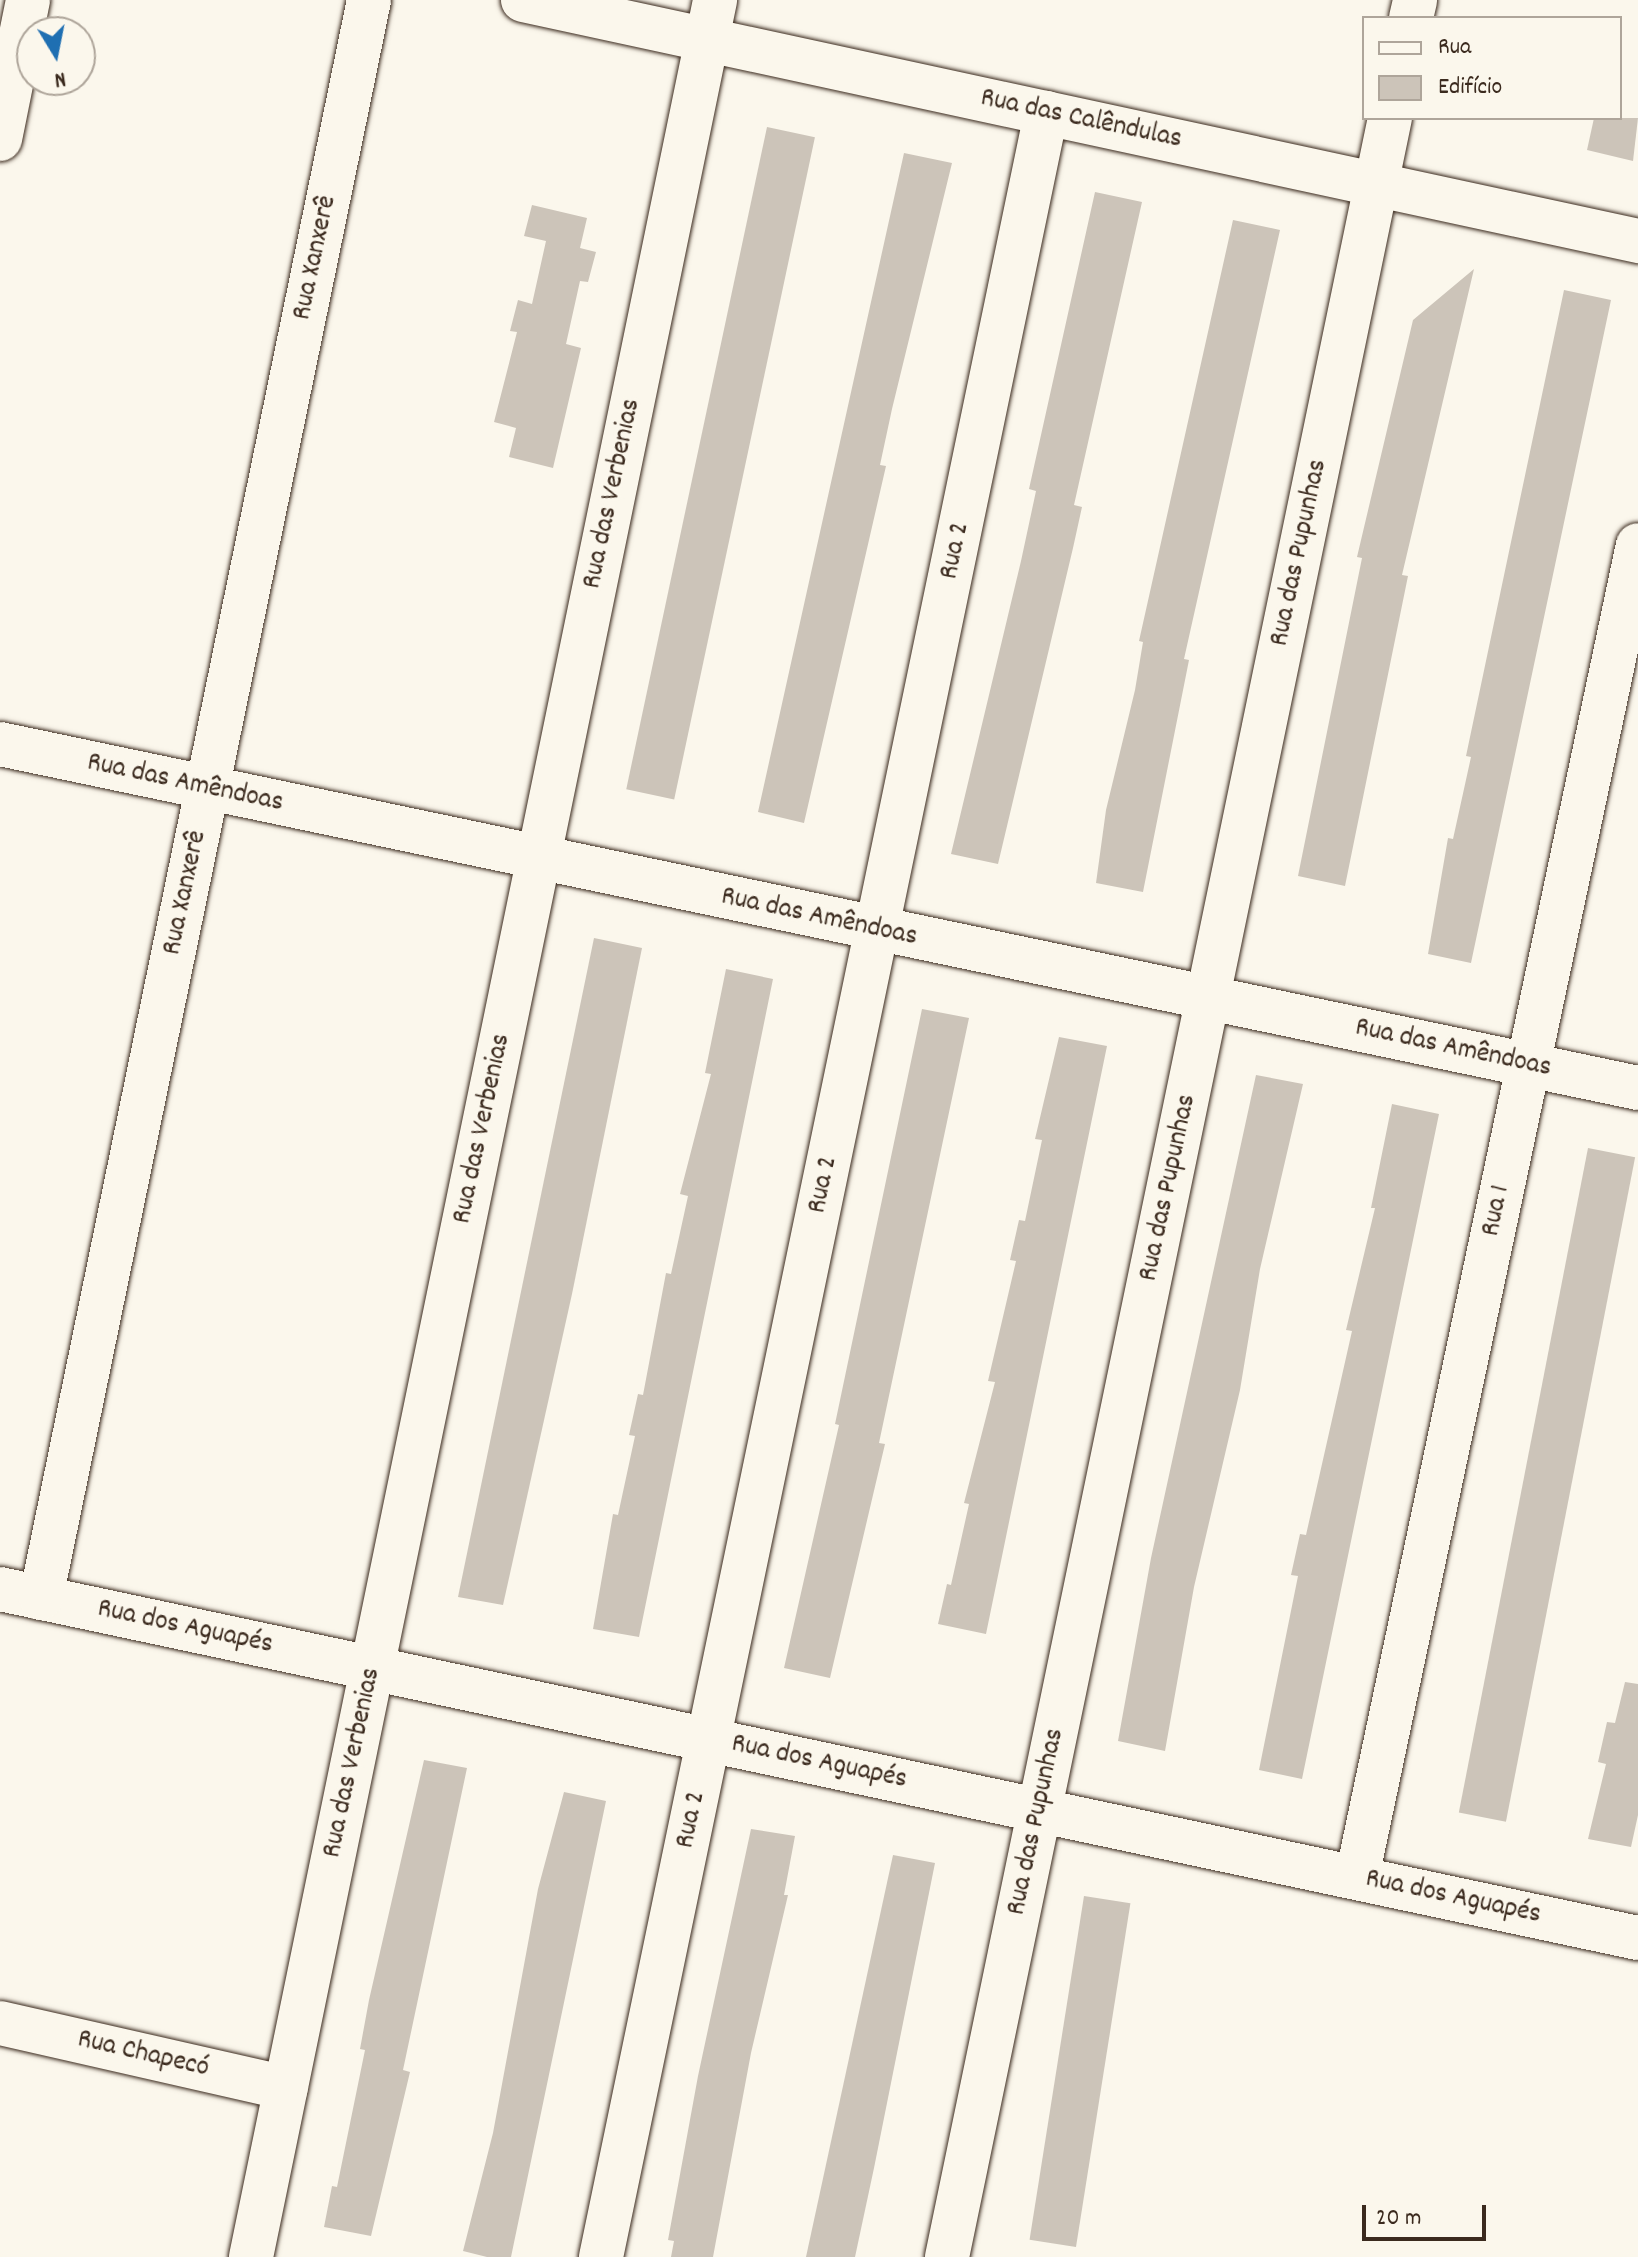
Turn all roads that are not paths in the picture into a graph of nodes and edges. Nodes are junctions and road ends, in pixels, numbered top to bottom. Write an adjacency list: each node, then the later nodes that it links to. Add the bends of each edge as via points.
1 (28, 0): 7 (street)
2 (369, 0): 12 (street, Rua Xanxerê)
3 (523, 0): 4 (street, Rua das Calêndulas)
4 (711, 19): 5 (street, Rua das Calêndulas); 13 (street, Rua das Verbenias)
5 (1046, 113): 8 (street, Rua das Calêndulas); 14 (street, Rua 2)
6 (1390, 120): 8 (street, Rua das Pupunhas)
7 (0, 139)
8 (1377, 182): 9 (street, Rua das Calêndulas); 15 (street, Rua das Pupunhas)
9 (1638, 241)
10 (1638, 545): 16 (street, Rua 1)
11 (0, 744): 12 (street, Rua das Amêndoas)
12 (207, 789): 13 (street, Rua das Amêndoas); 18 (street, Rua Xanxerê)
13 (538, 860): 14 (street, Rua das Amêndoas); 19 (street, Rua das Verbenias)
14 (877, 930): 15 (street, Rua das Amêndoas); 20 (street, Rua 2)
15 (1208, 999): 16 (street, Rua das Amêndoas); 21 (street, Rua das Pupunhas)
16 (1528, 1065): 17 (street, Rua das Amêndoas); 22 (street, Rua 1)
17 (1638, 1088)
18 (21, 1593): 19 (street, Rua dos Aguapés)
19 (372, 1668): 20 (street, Rua dos Aguapés); 25 (street, Rua das Verbenias)
20 (709, 1739): 21 (street, Rua dos Aguapés); 27 (street, Rua 2)
21 (1040, 1810): 22 (street, Rua dos Aguapés); 28 (street, Rua das Pupunhas)
22 (1357, 1877): 23 (street, Rua dos Aguapés)
23 (1638, 1938)
24 (0, 2023): 25 (street, Rua Chapecó)
25 (286, 2088): 26 (street, Rua das Verbenias)
26 (251, 2257)
27 (601, 2257)
28 (947, 2257)

